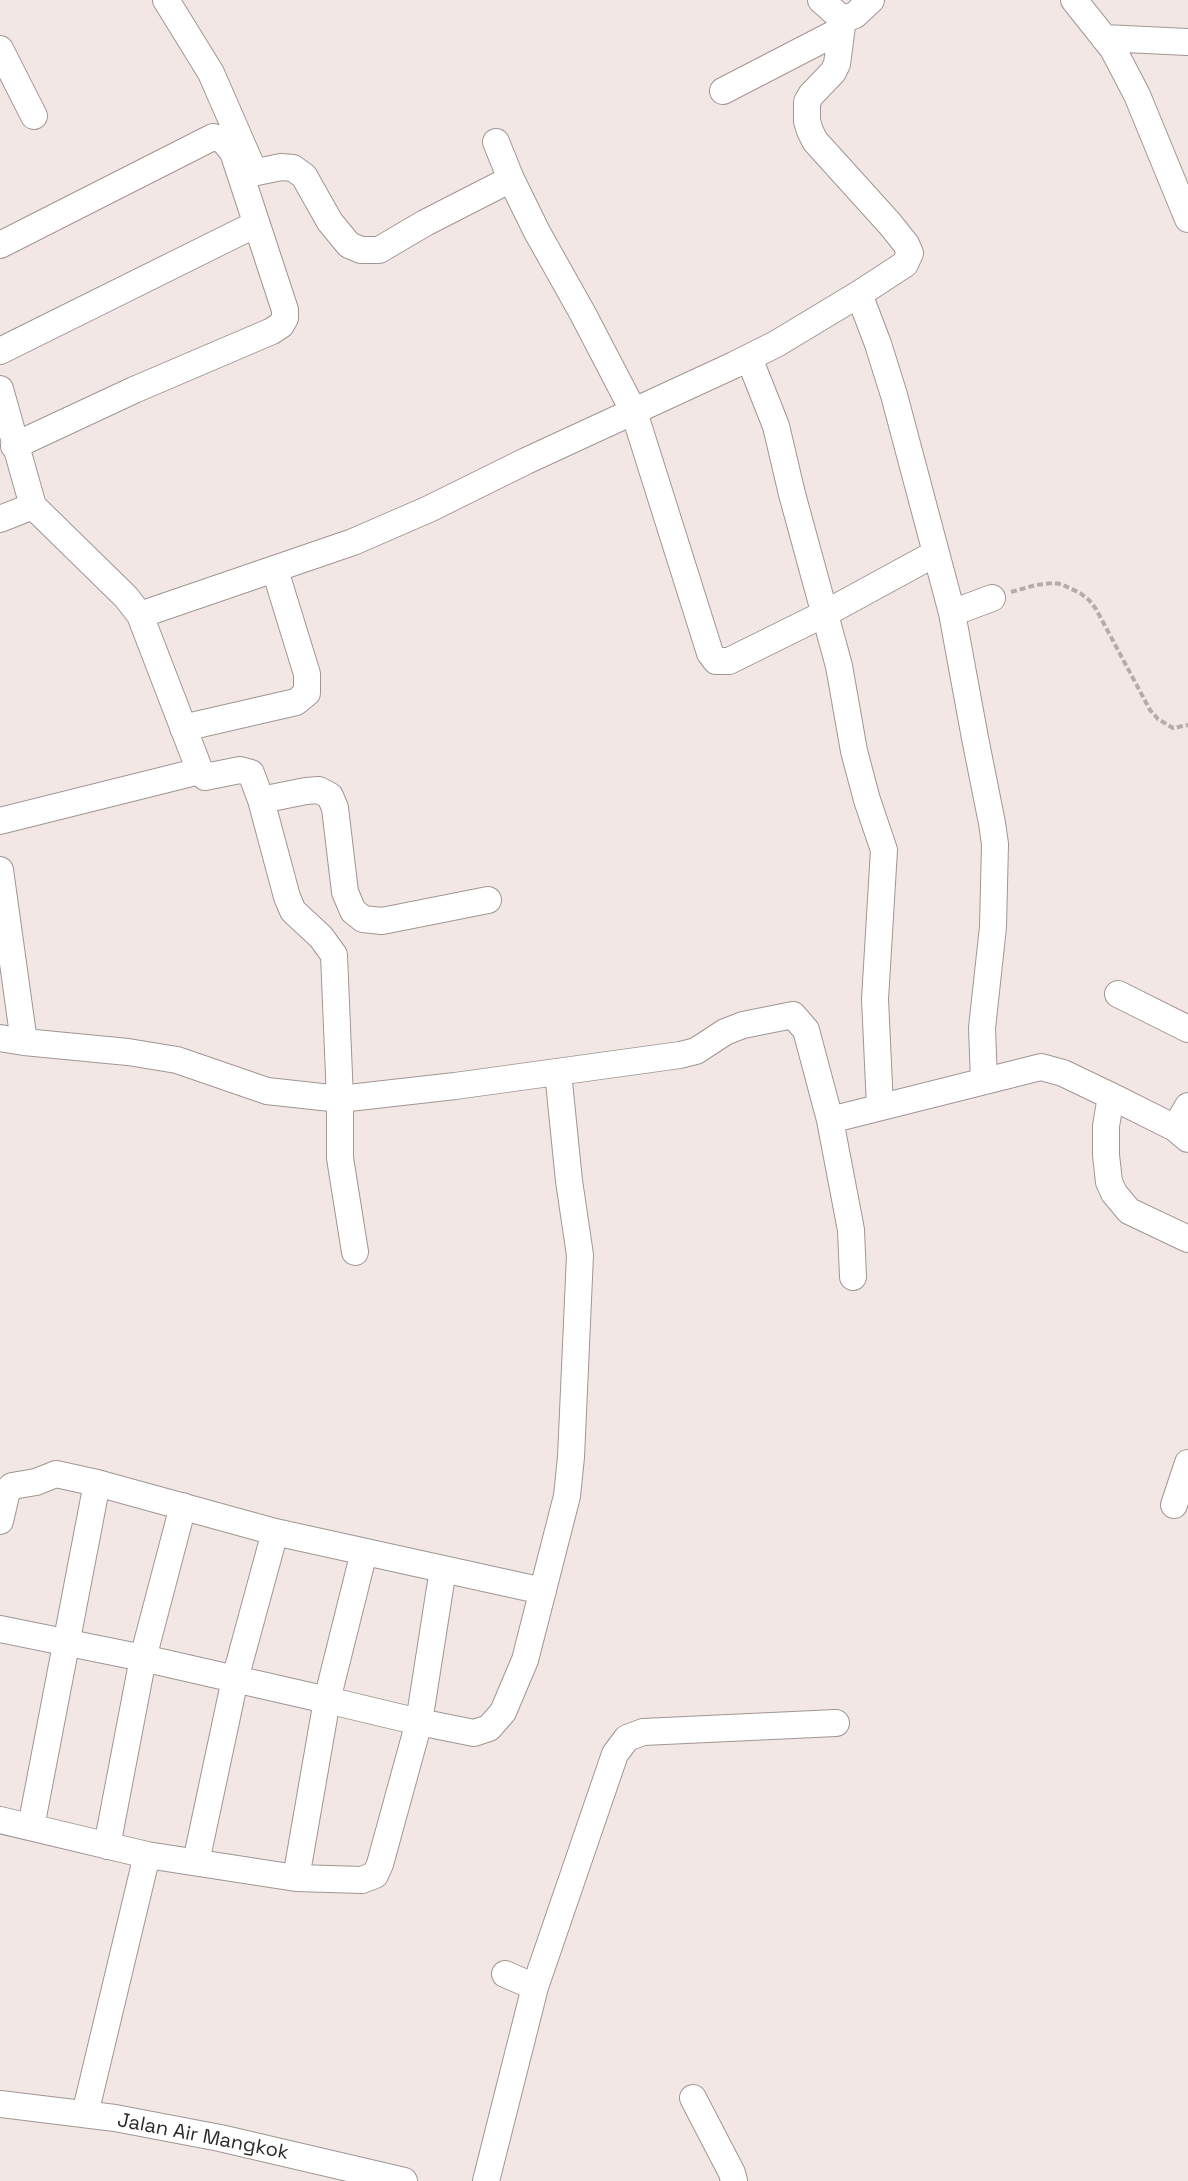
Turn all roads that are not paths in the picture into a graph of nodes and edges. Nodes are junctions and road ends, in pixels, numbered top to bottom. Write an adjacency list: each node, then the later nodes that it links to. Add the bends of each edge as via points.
1 (166, 0): 12 (street, via 211,73 252,167 257,172 293,168 304,176 330,222 349,245 379,250)
2 (821, 0): 5 (street)
3 (871, 0): 5 (street)
4 (1074, 0): 6 (street)
5 (842, 24): 9 (street); 16 (street, via 837,64 807,102 807,121 815,141 890,224 910,253 905,264)
6 (1104, 38): 7 (street); 13 (street, via 1137,95)
7 (1188, 42)
8 (0, 49): 10 (street)
9 (723, 91)
10 (34, 116)
11 (496, 142): 12 (street)
12 (511, 179): 20 (street)
13 (1188, 219)
14 (256, 224): 15 (street, via 232,152 224,140 213,137); 17 (street); 21 (street, via 285,310 281,325)
15 (0, 244)
16 (859, 294): 18 (street); 24 (street, via 888,374)
17 (0, 351)
18 (749, 357): 20 (street); 27 (street, via 776,426)
19 (0, 389): 21 (street)
20 (634, 412): 25 (street, via 429,509); 27 (street, via 710,653 716,661 729,661)
21 (14, 446): 22 (street)
22 (33, 506): 23 (street); 29 (street)
23 (0, 519)
24 (936, 553): 27 (street); 28 (street)
25 (275, 570): 29 (street); 30 (street, via 307,674 307,693 296,702)
26 (992, 598): 28 (street)
27 (826, 613): 44 (street, via 854,752 884,850 875,999)
28 (952, 613): 40 (street, via 995,844 993,927 982,1028)
29 (140, 615): 30 (street)
30 (183, 728): 31 (street)
31 (200, 771): 32 (street, via 205,777 240,770 251,773); 33 (street)
32 (261, 800): 35 (street, via 306,790 320,790 330,796 335,808 345,892 353,911 363,919 382,921); 42 (street, via 293,911 334,955)
33 (0, 821)
34 (0, 870): 38 (street)
35 (488, 900)
36 (1118, 994): 37 (street)
37 (1188, 1029)
38 (12, 1040): 42 (street, via 177,1060 267,1091)
39 (558, 1071): 42 (street); 45 (street, via 680,1055 696,1051 743,1025 794,1015 806,1030); 58 (street, via 580,1255 567,1496)
40 (984, 1081): 41 (street, via 1041,1067); 44 (street)
41 (1111, 1096): 46 (street); 47 (street, via 1106,1136 1113,1193 1138,1217)
42 (340, 1100): 48 (street, via 340,1158)
43 (1188, 1106): 46 (street)
44 (880, 1107): 45 (street)
45 (830, 1120): 49 (street, via 851,1230)
46 (1182, 1133)
47 (1188, 1239)
48 (355, 1252)
49 (853, 1277)
50 (1188, 1463): 52 (street)
51 (97, 1483): 53 (street); 54 (street, via 56,1474 12,1486 7,1491); 60 (street)
52 (1174, 1505)
53 (183, 1506): 55 (street); 61 (street)
54 (0, 1521)
55 (275, 1532): 56 (street); 62 (street)
56 (364, 1552): 57 (street); 63 (street)
57 (443, 1569): 58 (street); 64 (street)
58 (543, 1591): 64 (street, via 525,1660 503,1712 489,1728 474,1733)
59 (0, 1629): 60 (street)
60 (68, 1642): 61 (street); 67 (street)
61 (143, 1658): 62 (street); 68 (street)
62 (235, 1679): 63 (street); 70 (street)
63 (327, 1700): 64 (street); 71 (street)
64 (419, 1722): 71 (street, via 375,1875 362,1880)
65 (836, 1723): 73 (street, via 643,1732 627,1738 615,1754)
66 (0, 1820): 67 (street)
67 (31, 1827): 68 (street)
68 (107, 1846): 69 (street)
69 (147, 1855): 70 (street); 76 (street)
70 (196, 1862): 71 (street)
71 (296, 1878)
72 (505, 1974): 73 (street)
73 (535, 1987): 78 (street)
74 (693, 2098): 79 (street)
75 (0, 2104): 76 (street, Jalan Air Mangkok)
76 (85, 2114): 77 (street, Jalan Air Mangkok, via 220,2138)
77 (404, 2181)
78 (486, 2181)
79 (734, 2181)

